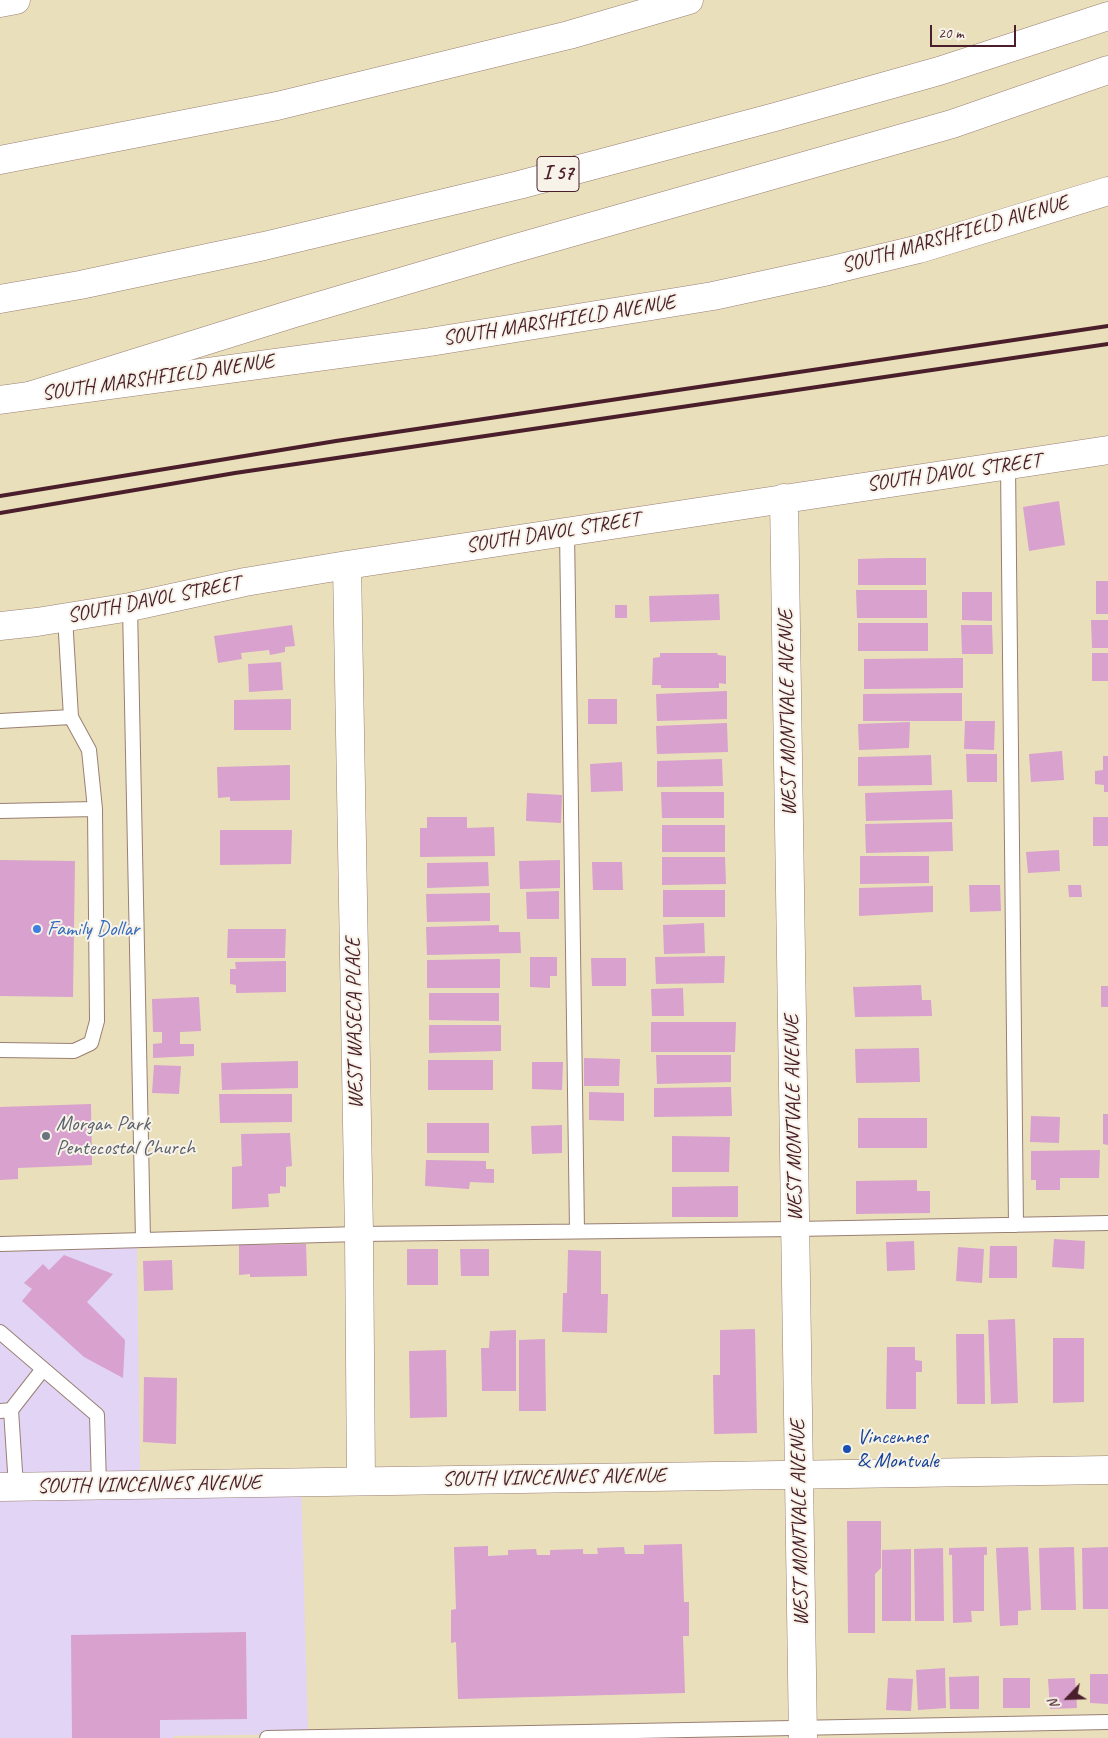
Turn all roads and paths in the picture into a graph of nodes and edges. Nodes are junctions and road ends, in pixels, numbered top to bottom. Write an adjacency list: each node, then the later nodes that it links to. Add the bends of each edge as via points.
1 (16, 0): 3 (main road)
2 (689, 0): 6 (main road, via 569,35 277,106)
3 (0, 3)
4 (1108, 16): 8 (main road, I 57, via 939,71 519,185 254,248)
5 (1108, 70): 9 (main road, via 952,124 304,310)
6 (0, 160)
7 (1108, 190): 9 (main road, SOUTH MARSHFIELD AVENUE, via 919,249 713,296 430,342)
8 (0, 299)
9 (32, 395): 10 (main road, SOUTH MARSHFIELD AVENUE)
10 (0, 400)
11 (1108, 450): 12 (main road, SOUTH DAVOL STREET)
12 (1008, 466): 13 (main road, SOUTH DAVOL STREET); 25 (lane)
13 (784, 498): 14 (main road, SOUTH DAVOL STREET); 26 (main road, WEST MONTVALE AVENUE)
14 (567, 531): 15 (main road, SOUTH DAVOL STREET); 27 (lane)
15 (347, 565): 16 (main road, SOUTH DAVOL STREET, via 246,582); 28 (main road, WEST WASECA PLACE)
16 (130, 607): 17 (main road, SOUTH DAVOL STREET); 29 (lane)
17 (65, 617): 18 (main road, SOUTH DAVOL STREET); 19 (lane)
18 (0, 626)
19 (71, 717): 20 (lane); 21 (lane, via 89,750)
20 (0, 721)
21 (95, 809): 22 (lane); 23 (lane, via 97,1022 91,1043 74,1051)
22 (0, 811)
23 (0, 1050)
24 (1108, 1223): 25 (lane)
25 (1016, 1225): 26 (lane)
26 (796, 1229): 27 (lane); 35 (main road, WEST MONTVALE AVENUE)
27 (577, 1231): 28 (lane)
28 (359, 1234): 29 (lane); 36 (main road, WEST WASECA PLACE)
29 (143, 1240): 30 (lane)
30 (0, 1244)
31 (0, 1332): 32 (lane)
32 (43, 1369): 33 (lane); 37 (lane, via 97,1415)
33 (5, 1410): 38 (lane)
34 (1108, 1470): 35 (main road, SOUTH VINCENNES AVENUE)
35 (800, 1475): 36 (main road, SOUTH VINCENNES AVENUE); 40 (main road, WEST MONTVALE AVENUE)
36 (361, 1481): 37 (main road, SOUTH VINCENNES AVENUE)
37 (99, 1485): 38 (main road, SOUTH VINCENNES AVENUE)
38 (8, 1487)
39 (1108, 1722): 40 (lane)
40 (803, 1732): 41 (lane)
41 (267, 1738)

